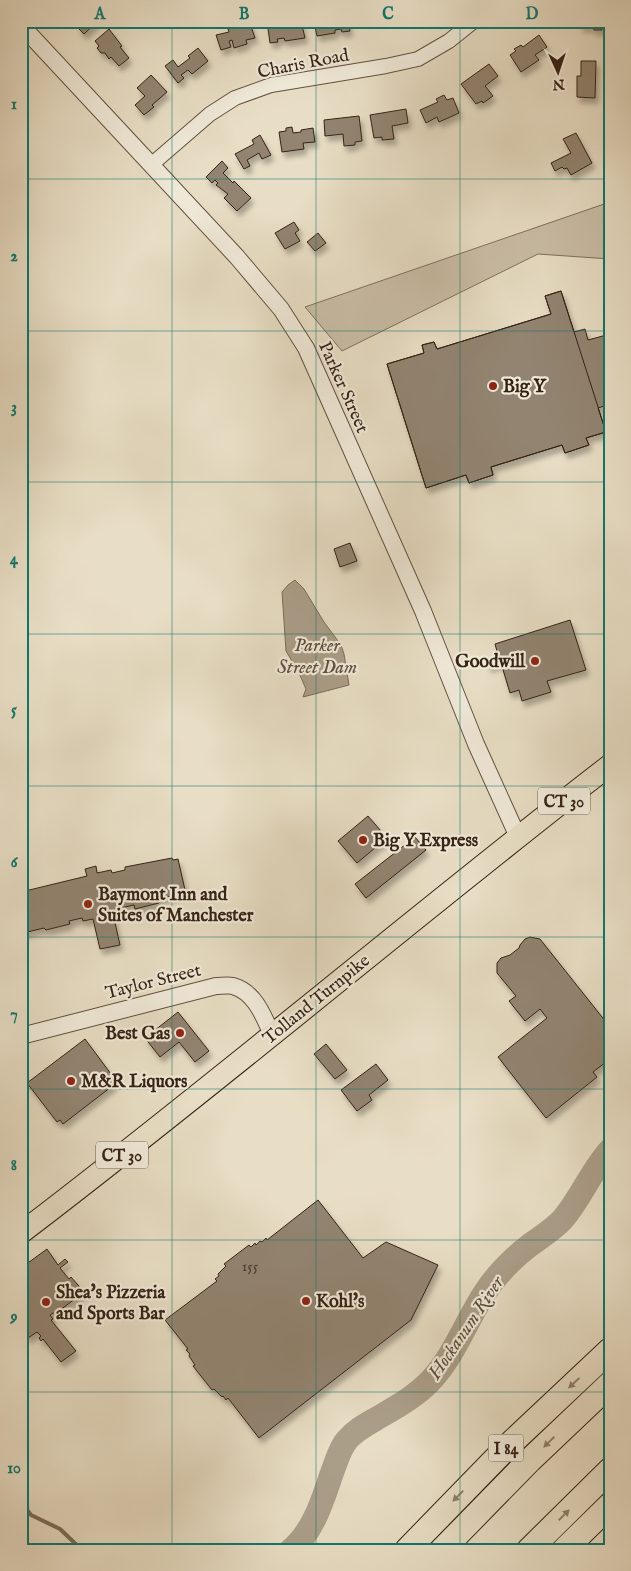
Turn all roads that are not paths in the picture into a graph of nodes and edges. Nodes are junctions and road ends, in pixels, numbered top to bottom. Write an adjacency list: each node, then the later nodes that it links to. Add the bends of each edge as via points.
1 (474, 21): 3 (street, Charis Road, via 449,41 418,59 271,85 235,98 210,114)
2 (21, 25): 3 (street, Parker Street)
3 (151, 165): 5 (street, Parker Street, via 237,257 281,309 306,348 423,611 476,744)
4 (610, 765): 5 (main road, Tolland Turnpike / CT 30)
5 (518, 837): 6 (main road, Tolland Turnpike / CT 30)
6 (272, 1035): 7 (street, Taylor Street, via 248,994 233,986 216,986); 8 (main road, Tolland Turnpike / CT 30)
7 (21, 1036)
8 (21, 1233)
9 (610, 1350): 13 (highway, I 84, one-way to 13, via 509,1445)
10 (610, 1384): 14 (highway, one-way to 14)
11 (610, 1470): 15 (highway, one-way to 11)
12 (610, 1505): 16 (highway)
13 (407, 1550)
14 (442, 1550)
15 (529, 1550)
16 (564, 1550)

